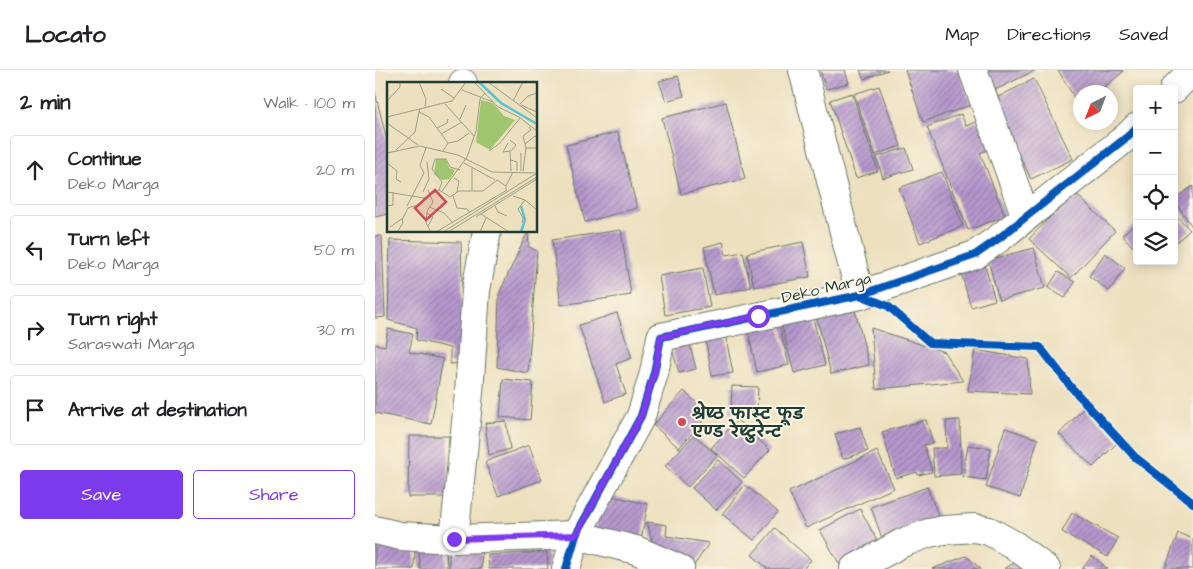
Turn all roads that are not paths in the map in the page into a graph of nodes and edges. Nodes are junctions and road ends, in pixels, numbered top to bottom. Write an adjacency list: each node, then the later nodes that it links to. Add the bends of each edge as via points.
1 (803, 70): 8 (street, Deko Marga)
2 (973, 70): 6 (street)
3 (1193, 70): 4 (street)
4 (1178, 85)
5 (1134, 130): 6 (street, Deko Marga)
6 (1026, 217): 8 (street, Deko Marga, via 975,255)
7 (487, 232): 11 (street, via 475,290 469,393)
8 (860, 295): 10 (street, Deko Marga, via 661,337 641,416)
9 (375, 530): 11 (street, via 400,536)
10 (576, 535): 11 (street); 12 (street); 13 (street, via 636,550)
11 (454, 539)
12 (566, 569)
13 (680, 569)
14 (854, 569): 15 (street, via 902,543 929,533 975,528 989,531 1014,545)
15 (1046, 569)

